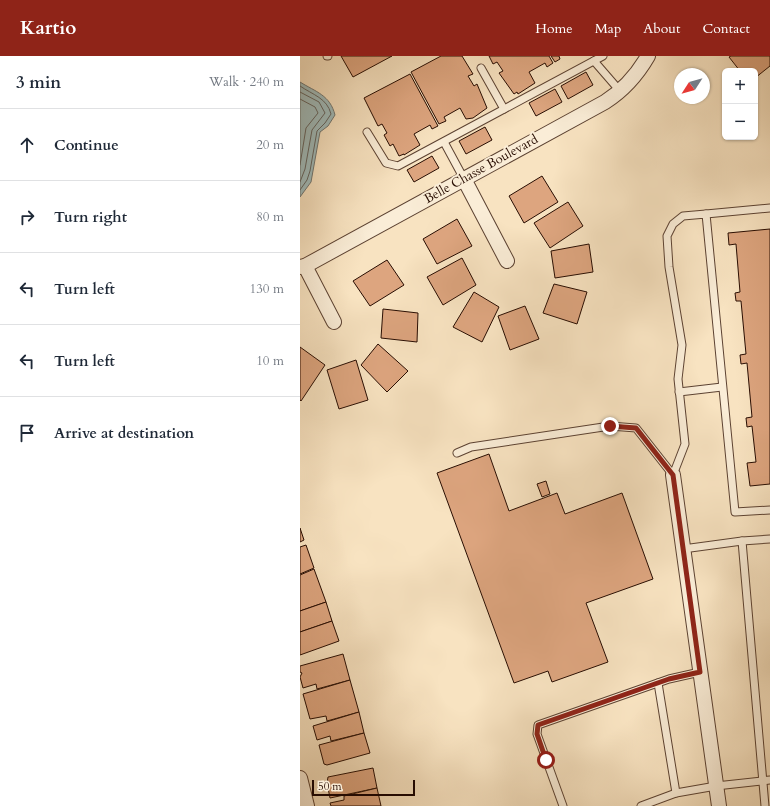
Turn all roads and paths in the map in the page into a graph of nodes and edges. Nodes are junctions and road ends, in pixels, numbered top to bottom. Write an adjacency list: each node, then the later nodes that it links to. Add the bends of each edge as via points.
1 (602, 56): 3 (lane)
2 (648, 56): 5 (street, Belle Chasse Boulevard, via 640,71)
3 (594, 61): 5 (lane); 6 (lane)
4 (481, 68): 6 (lane)
5 (620, 91): 9 (street, Belle Chasse Boulevard)
6 (504, 109): 8 (lane)
7 (367, 132): 8 (lane, via 386,163 398,166)
8 (444, 142): 9 (lane)
9 (464, 179): 12 (street); 13 (street, Belle Chasse Boulevard)
10 (770, 208): 11 (lane)
11 (706, 214): 15 (lane); 16 (lane, via 683,216 673,224 667,236 669,267 682,345)
12 (507, 261)
13 (303, 266): 14 (street)
14 (334, 322)
15 (722, 387): 16 (lane); 19 (lane, via 735,512)
16 (679, 392): 18 (lane, via 685,444)
17 (457, 453): 18 (lane, via 471,447 610,426 636,428)
18 (673, 475): 22 (street)
19 (770, 510)
20 (770, 539): 21 (lane)
21 (742, 541): 22 (lane); 26 (lane)
22 (683, 549): 23 (street)
23 (700, 672): 24 (lane); 27 (street)
24 (658, 683): 28 (lane); 30 (lane, via 538,725 537,734)
25 (300, 778): 29 (street)
26 (766, 780): 27 (lane); 33 (lane)
27 (716, 786): 28 (lane); 32 (street)
28 (676, 793): 31 (lane)
29 (307, 806)
30 (563, 806)
31 (641, 806)
32 (719, 806)
33 (765, 806)

